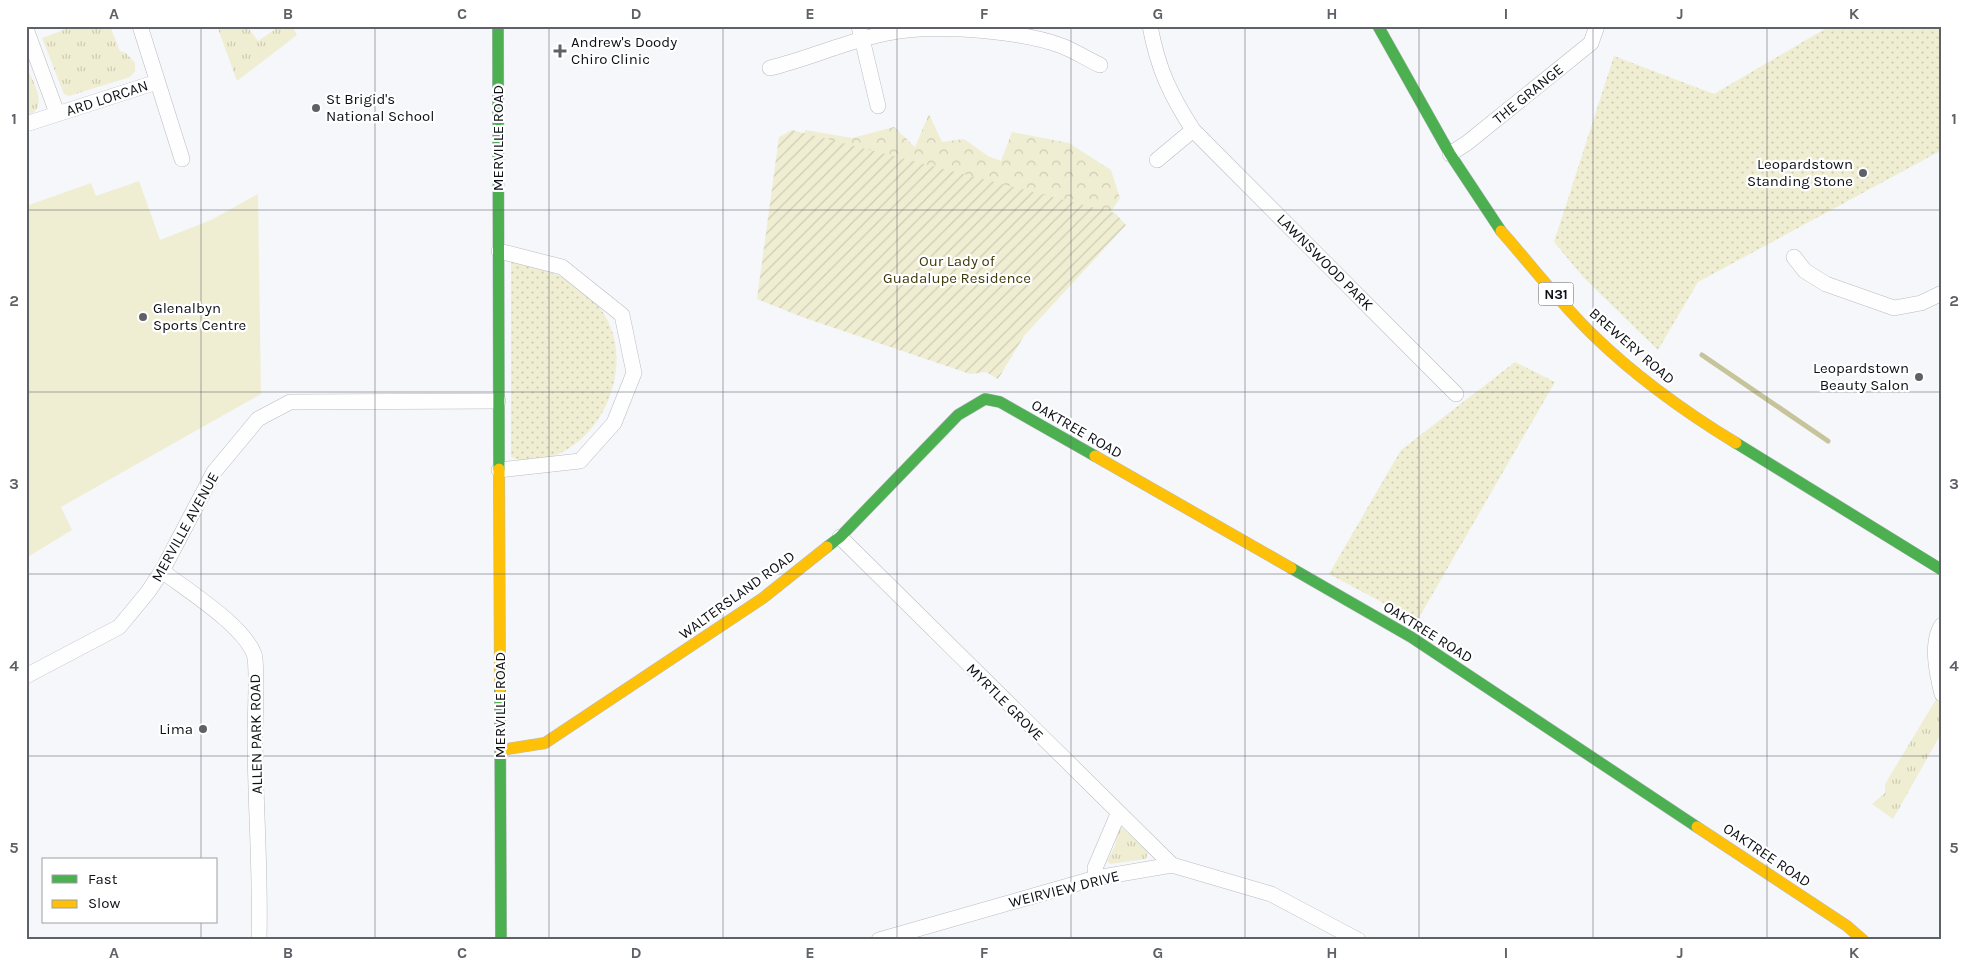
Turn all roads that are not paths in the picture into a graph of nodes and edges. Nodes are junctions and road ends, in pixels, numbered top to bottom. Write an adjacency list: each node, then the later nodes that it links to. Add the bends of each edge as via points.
1 (140, 26): 10 (street, ARD LORCAN)
2 (498, 26): 18 (main road, MERVILLE ROAD)
3 (1150, 26): 14 (street, LAWNSWOOD PARK, via 1156,56 1171,96)
4 (1378, 26): 15 (main road, BREWERY ROAD / N31)
5 (1597, 26): 15 (street, THE GRANGE, via 1591,42 1468,143)
6 (26, 29): 12 (street, ARD LORCAN)
7 (861, 33): 8 (street, via 956,30 1016,36 1062,46); 9 (street, via 804,60); 11 (street)
8 (1100, 65)
9 (770, 68)
10 (157, 82): 12 (street, ARD LORCAN); 16 (street, ARD LORCAN)
11 (878, 106)
12 (57, 113): 13 (street, ARD LORCAN)
13 (26, 124)
14 (1193, 130): 17 (street); 21 (street, LAWNSWOOD PARK)
15 (1450, 154): 26 (main road, BREWERY ROAD / N31, via 1497,226 1592,334 1703,423)
16 (182, 159)
17 (1157, 160)
18 (499, 251): 22 (main road, MERVILLE ROAD); 24 (street, via 562,267 622,315 634,373 614,423 580,461)
19 (1794, 257): 20 (street, via 1806,271 1826,284 1894,308 1921,303)
20 (1942, 293)
21 (1456, 394)
22 (498, 401): 24 (main road, MERVILLE ROAD); 27 (street, MERVILLE AVENUE, via 290,402 258,419 214,472)
23 (958, 415): 25 (main road, WALTERSLAND ROAD); 39 (main road, OAKTREE ROAD, via 985,399 1000,402 1403,632 1847,926)
24 (499, 470): 31 (main road, MERVILLE ROAD)
25 (840, 537): 31 (main road, WALTERSLAND ROAD, via 763,598 545,743); 32 (street, MYRTLE GROVE)
26 (1942, 570)
27 (162, 571): 29 (street, MERVILLE AVENUE, via 120,627); 35 (street, ALLEN PARK ROAD, via 220,615 255,655 255,777 261,882)
28 (1942, 625): 30 (street, via 1938,632 1936,664)
29 (26, 676)
30 (1942, 694)
31 (501, 750): 36 (main road, MERVILLE ROAD)
32 (1118, 814): 33 (street, MYRTLE GROVE); 34 (street, via 1095,868)
33 (1172, 865): 34 (street, WEIRVIEW DRIVE); 38 (street, WEIRVIEW DRIVE, via 1271,894)
34 (1096, 878): 37 (street, WEIRVIEW DRIVE)
35 (259, 940)
36 (501, 940)
37 (879, 940)
38 (1358, 940)
39 (1863, 940)

